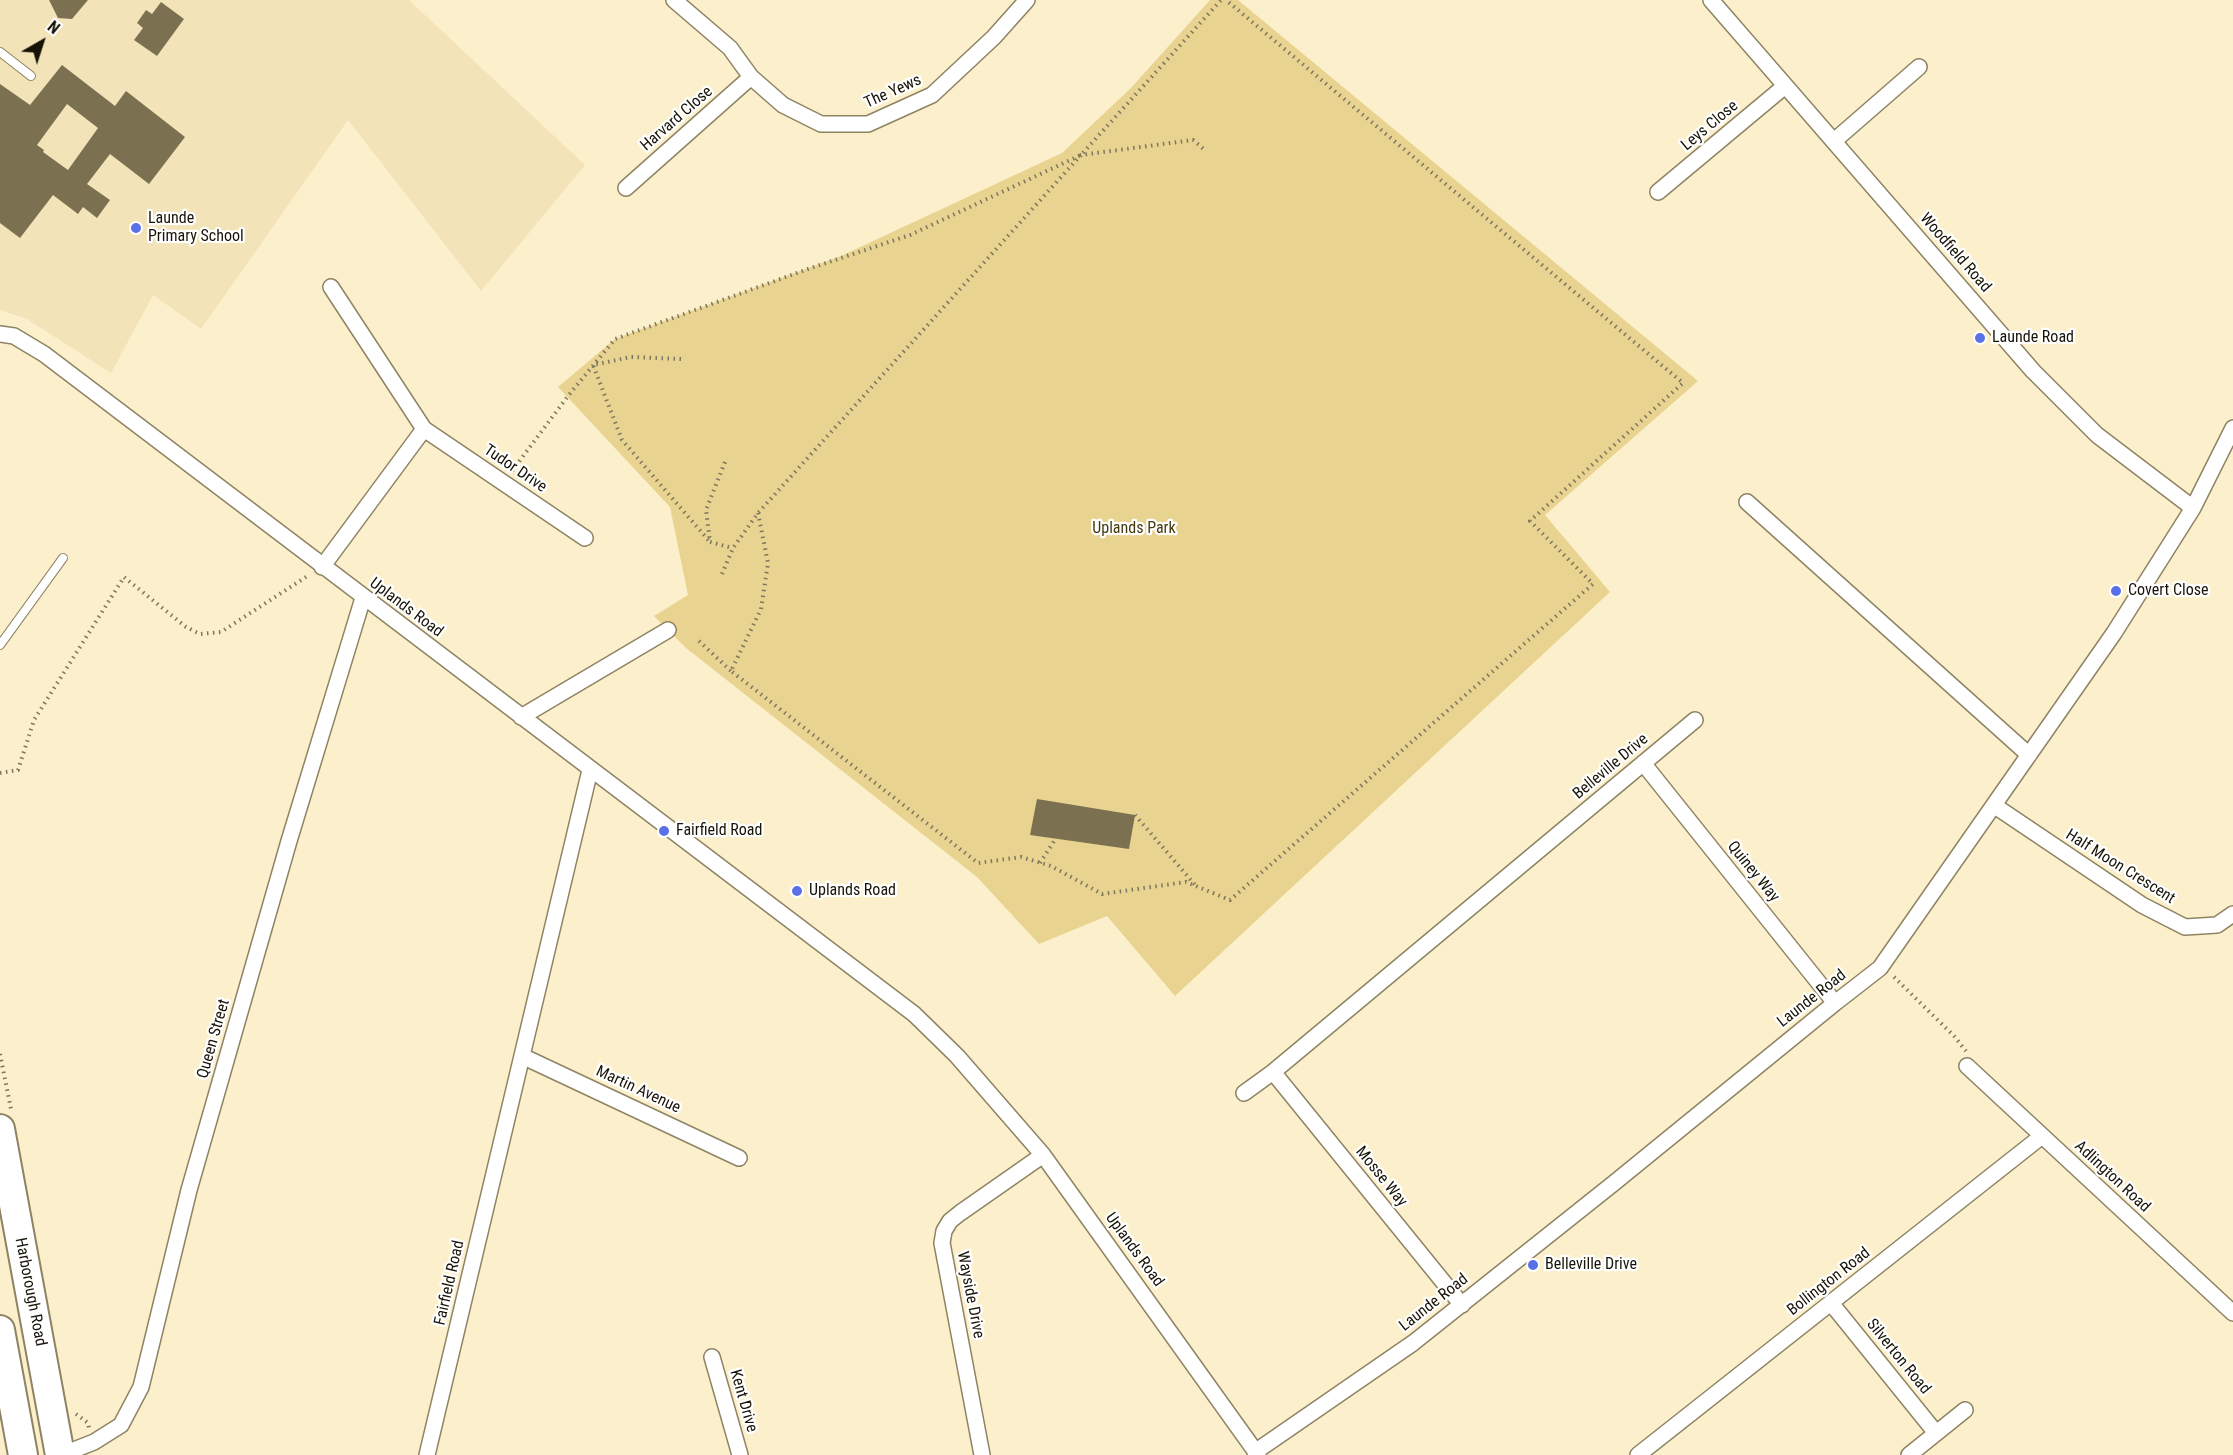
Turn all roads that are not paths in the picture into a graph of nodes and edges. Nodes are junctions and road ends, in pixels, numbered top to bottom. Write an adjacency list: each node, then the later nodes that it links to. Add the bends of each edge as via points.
1 (674, 0): 7 (street, The Yews, via 730,48)
2 (1027, 0): 7 (street, The Yews, via 932,95 868,124 821,124 783,105)
3 (1711, 0): 8 (street, Woodfield Road)
4 (0, 52): 6 (lane)
5 (1919, 67): 9 (street)
6 (31, 76)
7 (752, 77): 10 (street, Harvard Close)
8 (1785, 86): 9 (street, Woodfield Road); 11 (street, Leys Close)
9 (1834, 141): 17 (street, Woodfield Road, via 2033,371 2097,435)
10 (626, 188)
11 (1658, 192)
12 (331, 287): 15 (street, Tudor Drive)
13 (0, 334): 20 (street, Uplands Road, via 14,336 44,354)
14 (2233, 428): 17 (street, Launde Road)
15 (424, 429): 18 (street, Tudor Drive); 20 (street)
16 (1747, 502): 26 (street)
17 (2193, 508): 26 (street, Launde Road, via 2114,633)
18 (585, 538)
19 (63, 558): 23 (lane)
20 (322, 567): 21 (street, Uplands Road)
21 (363, 598): 24 (street, Uplands Road); 49 (street, Queen Street, via 192,1179 141,1387 121,1425 94,1442)
22 (668, 630): 24 (street)
23 (0, 645)
24 (520, 717): 28 (street, Uplands Road)
25 (1695, 720): 27 (street, Belleville Drive)
26 (2028, 755): 29 (street, Launde Road)
27 (1643, 763): 31 (street, Quiney Way); 34 (street, Belleville Drive)
28 (590, 770): 32 (street, Fairfield Road); 38 (street, Uplands Road, via 914,1014 957,1056)
29 (1995, 806): 30 (street, Half Moon Crescent, via 2142,905 2185,927 2217,924); 31 (street, Launde Road, via 1880,969)
30 (2233, 914)
31 (1835, 1003): 42 (street, Launde Road)
32 (522, 1056): 39 (street, Martin Avenue); 50 (street, Fairfield Road)
33 (1967, 1066): 37 (street, Adlington Road)
34 (1273, 1072): 35 (street, Belleville Drive); 42 (street, Mosse Way)
35 (1244, 1093)
36 (0, 1129): 49 (highway, Harborough Road)
37 (2042, 1136): 40 (street, Adlington Road); 41 (street, Bollington Road)
38 (1043, 1155): 47 (street, Uplands Road); 52 (street, Wayside Drive, via 960,1213 944,1231 943,1253)
39 (739, 1158)
40 (2230, 1302)
41 (1831, 1303): 46 (street, Silverton Road); 53 (street, Bollington Road)
42 (1462, 1305): 47 (street, Launde Road)
43 (0, 1330): 48 (highway)
44 (712, 1357): 51 (street, Kent Drive)
45 (1965, 1410): 46 (street)
46 (1936, 1433): 54 (street)
47 (1257, 1453)
48 (23, 1455)
49 (60, 1455)
50 (428, 1455)
51 (740, 1455)
52 (982, 1455)
53 (1638, 1455)
54 (1909, 1455)

